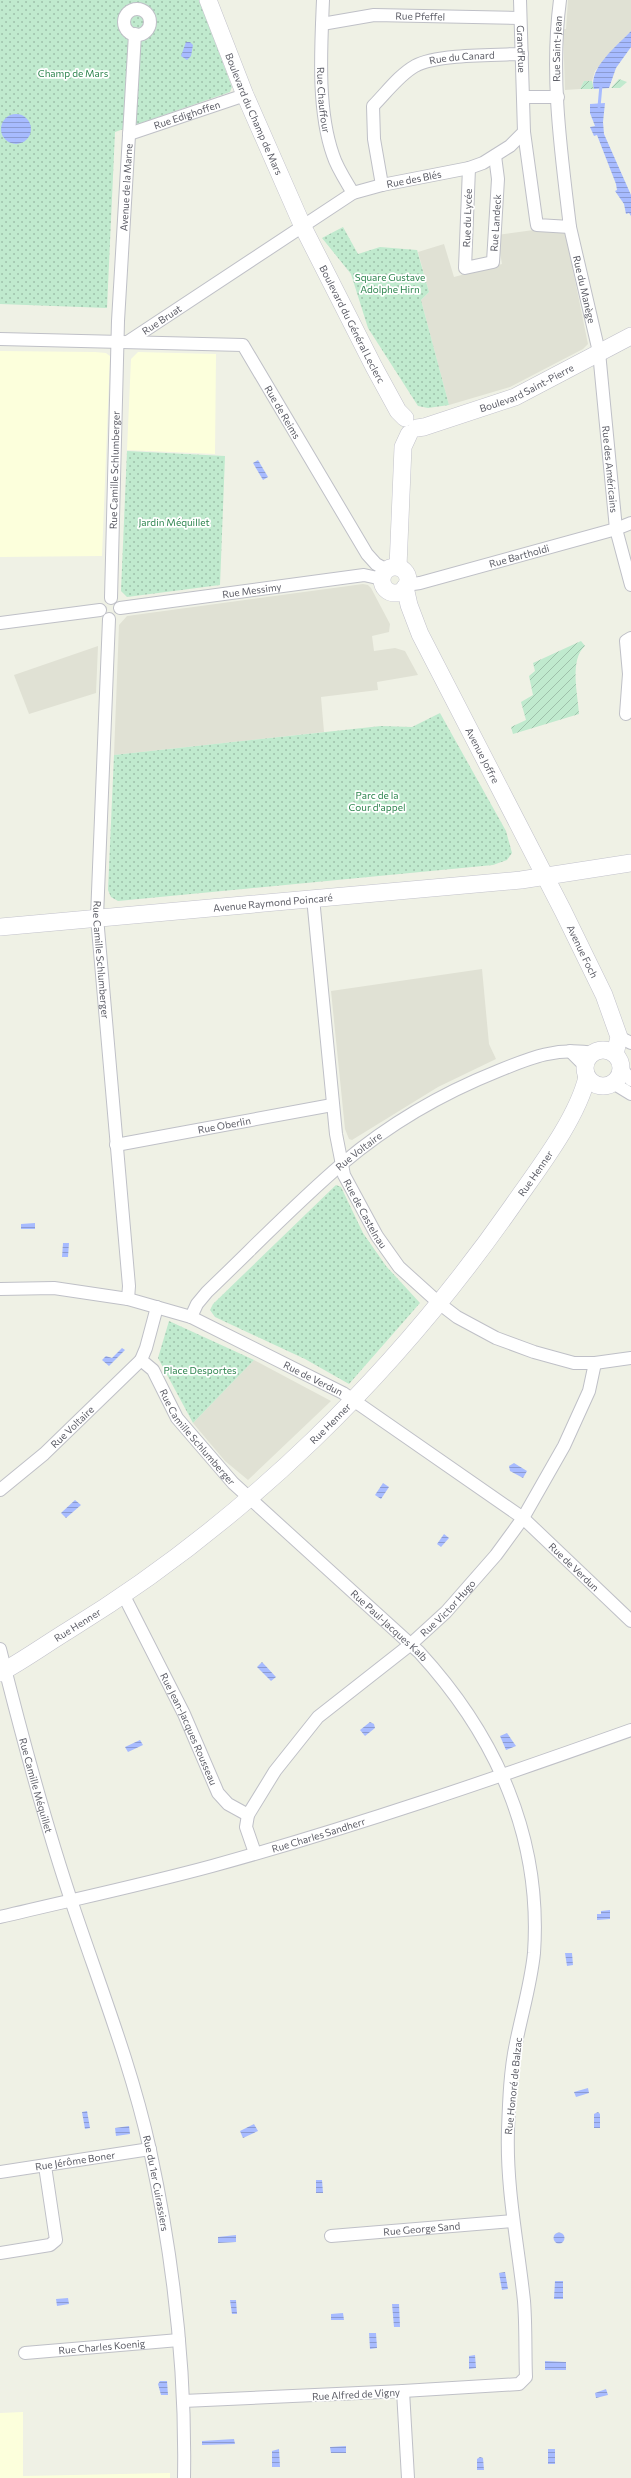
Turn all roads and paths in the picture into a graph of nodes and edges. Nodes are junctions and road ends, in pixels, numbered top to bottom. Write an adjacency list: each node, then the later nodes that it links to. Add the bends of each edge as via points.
1 (208, 0): 9 (street, Boulevard du Champ de Mars)
2 (323, 0): 6 (street, Rue Chauffour)
3 (520, 0): 5 (street, Grand'Rue)
4 (560, 0): 11 (street, Rue Saint-Jean, via 557,24)
5 (519, 18): 6 (street, Rue Pfeffel, via 374,15); 8 (street, Grand'Rue)
6 (322, 24): 17 (street, Rue Chauffour, via 323,101 327,132 333,157)
7 (135, 34): 13 (street, Avenue de la Marne)
8 (522, 54): 10 (street, Grand'Rue); 16 (street, Rue du Canard, via 436,59 417,65 405,74 373,106 374,139)
9 (245, 95): 13 (street, Rue Edighoffen); 18 (street, Boulevard du Champ de Mars)
10 (524, 97): 11 (street); 12 (street, Grand'Rue)
11 (558, 97): 19 (street, Rue Saint-Jean, via 557,114)
12 (524, 132): 14 (street, Rue des Blés); 19 (street, Grand'Rue, via 538,225)
13 (129, 134): 23 (street, Avenue de la Marne)
14 (495, 156): 15 (street, Rue des Blés); 20 (street, Rue Landeck, via 498,179 493,262)
15 (469, 168): 16 (street, Rue des Blés); 20 (street, Rue du Lycée)
16 (382, 185): 17 (street, Rue des Blés)
17 (353, 193): 18 (street, Rue des Blés)
18 (303, 227): 23 (street, Rue Bruat); 25 (street, Boulevard du Général Leclerc, via 374,367 398,411)
19 (570, 227): 24 (street, Rue du Manège)
20 (465, 268)
21 (631, 336): 24 (street, Boulevard Saint-Pierre)
22 (0, 339): 23 (street)
23 (124, 341): 28 (street, Rue de Reims, via 243,344 367,554); 30 (street, Rue Camille Schlumberger)
24 (599, 352): 25 (street, Boulevard Saint-Pierre, via 515,397 424,427); 27 (street, Rue des Américains)
25 (410, 427): 28 (street, Avenue Joffre, via 403,447)
26 (631, 522): 27 (street, Rue Bartholdi)
27 (616, 529): 28 (street, Rue Bartholdi, via 420,583); 29 (street, Rue des Américains)
28 (395, 580): 31 (street, Rue Messimy, via 364,575); 38 (street, Avenue Joffre, via 409,605 420,634)
29 (631, 585)
30 (111, 598): 31 (street, via 116,600); 32 (street, via 102,601)
31 (120, 608): 33 (street, via 116,617)
32 (100, 610): 33 (street, via 102,615); 34 (street)
33 (110, 619): 40 (street, Rue Camille Schlumberger)
34 (0, 623)
35 (631, 638): 36 (street, via 626,641 629,674)
36 (626, 714)
37 (631, 863): 38 (street, Avenue Raymond Poincaré)
38 (545, 877): 39 (street, Avenue Raymond Poincaré); 42 (street, Avenue Foch)
39 (313, 898): 40 (street, Avenue Raymond Poincaré); 45 (street, Rue de Castelnau)
40 (97, 917): 41 (street, Avenue Raymond Poincaré); 46 (street, Rue Camille Schlumberger)
41 (0, 927)
42 (622, 1036): 43 (street, Avenue Foch)
43 (605, 1069): 44 (street); 47 (street, Rue Voltaire, via 570,1051 555,1051 537,1056 480,1078 405,1119); 50 (street, Rue Henner, via 583,1096 539,1168 481,1251)
44 (631, 1094)
45 (332, 1104): 46 (street, Rue Oberlin); 47 (street, Rue de Castelnau)
46 (116, 1145): 49 (street, Rue Camille Schlumberger, via 129,1286)
47 (343, 1163): 50 (street, Rue de Castelnau, via 344,1175 376,1236 399,1267); 52 (street, Rue Voltaire, via 207,1292)
48 (0, 1289): 49 (street, Rue de Verdun, via 54,1288)
49 (128, 1299): 51 (street, Rue de Verdun)
50 (440, 1304): 55 (street, Rue de Castelnau, via 477,1328 522,1348 574,1363); 56 (street, Rue Henner)
51 (157, 1307): 52 (street, Rue de Verdun); 54 (street)
52 (191, 1317): 56 (street, Rue de Verdun)
53 (631, 1358): 55 (street, Rue de Castelnau)
54 (141, 1360): 57 (street, Rue Voltaire, via 44,1454); 58 (street, Rue Camille Schlumberger, via 153,1370 177,1418 200,1447)
55 (595, 1364): 59 (street, Rue Victor Hugo, via 589,1391 564,1446)
56 (355, 1399): 58 (street, Rue Henner); 59 (street, Rue de Verdun)
57 (0, 1490)
58 (248, 1498): 60 (street, Rue Henner, via 202,1537); 62 (street, Rue Paul-Jacques Kalb)
59 (523, 1518): 61 (street, Rue de Verdun); 62 (street, Rue Victor Hugo, via 475,1580)
60 (124, 1596): 64 (street, Rue Henner); 67 (street, Rue Jean-Jacques Rousseau, via 184,1714 218,1793 228,1804)
61 (631, 1621)
62 (411, 1644): 66 (street, Rue Paul-Jacques Kalb, via 445,1681 476,1725); 67 (street, Rue Victor Hugo, via 318,1717 275,1771)
63 (0, 1649): 64 (street, Rue Camille Méquillet)
64 (3, 1671): 69 (street, Rue Camille Méquillet)
65 (631, 1730): 66 (street, Rue Charles Sandherr)
66 (501, 1776): 68 (street, Rue Charles Sandherr); 74 (street, Rue Honoré de Balzac, via 520,1817 535,1902 534,1954 516,2044 509,2110 508,2174)
67 (248, 1815): 68 (street, via 246,1827)
68 (254, 1853): 69 (street, Rue Charles Sandherr, via 213,1866)
69 (71, 1900): 70 (street, Rue Charles Sandherr); 71 (street, Rue du 1er Cuirassiers, via 114,2022)
70 (0, 1917)
71 (150, 2149): 72 (street, Rue Jérôme Boner); 77 (street, Rue du 1er Cuirassiers, via 167,2244)
72 (45, 2166): 73 (street, Rue Jérôme Boner); 76 (street, via 56,2240 50,2245)
73 (0, 2172)
74 (512, 2221): 75 (street, Rue George Sand); 79 (street, Rue Honoré de Balzac, via 524,2302)
75 (331, 2236)
76 (0, 2253)
77 (178, 2340): 78 (street, Rue Charles Koenig); 81 (street, Rue du 1er Cuirassiers)
78 (25, 2353)
79 (526, 2377): 80 (street, Rue Alfred de Vigny, via 519,2384)
80 (403, 2392): 81 (street, Rue Alfred de Vigny); 83 (street)
81 (183, 2401): 82 (street, Rue du 1er Cuirassiers)
82 (184, 2478)
83 (408, 2478)

